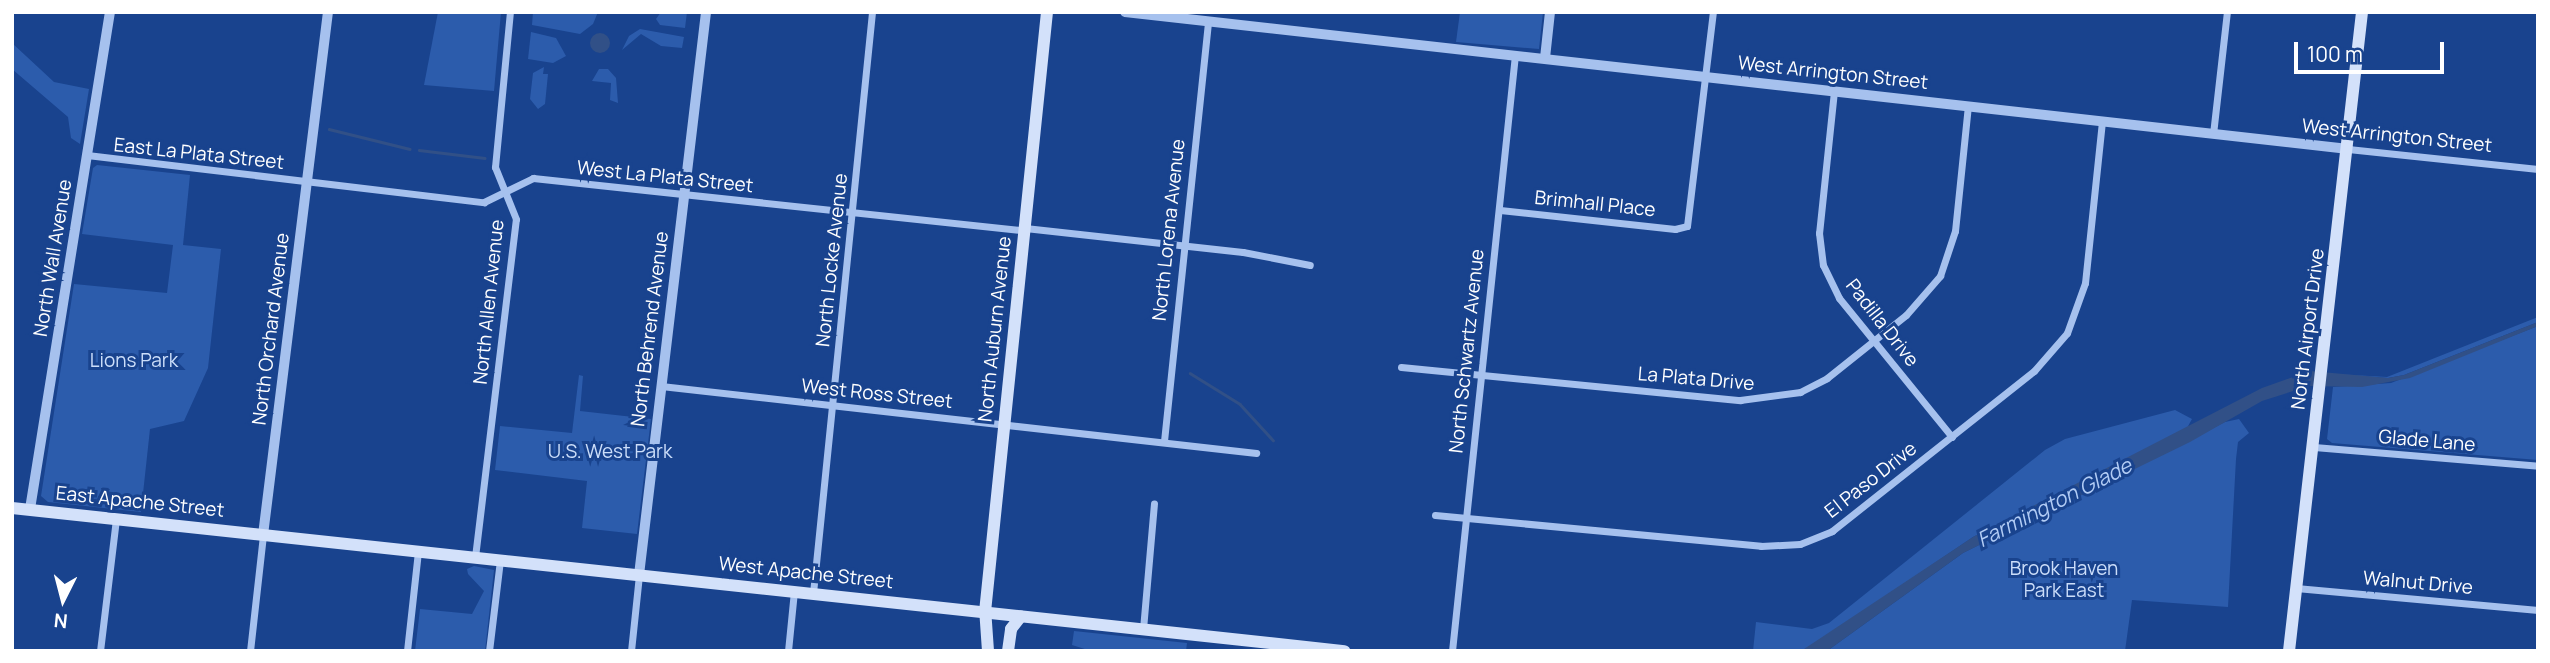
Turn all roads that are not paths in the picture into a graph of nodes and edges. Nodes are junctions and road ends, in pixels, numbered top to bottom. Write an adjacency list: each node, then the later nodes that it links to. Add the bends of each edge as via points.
1 (110, 12): 21 (street, North Wall Avenue)
2 (328, 12): 23 (street, North Orchard Avenue)
3 (510, 12): 24 (street, North Allen Avenue, via 495,167)
4 (706, 12): 25 (street, North Behrend Avenue)
5 (872, 12): 27 (street, North Locke Avenue)
6 (1047, 12): 28 (main road, North Auburn Avenue)
7 (1125, 12): 12 (street, West Arrington Street)
8 (1550, 12): 14 (street)
9 (1713, 12): 15 (street)
10 (2227, 12): 19 (street)
11 (2362, 12): 20 (main road, North Airport Drive)
12 (1208, 22): 13 (street, West Arrington Street); 29 (street, North Lorena Avenue)
13 (1515, 55): 14 (street, West Arrington Street); 26 (street, North Schwartz Avenue)
14 (1545, 58): 15 (street, West Arrington Street)
15 (1707, 77): 16 (street, West Arrington Street); 26 (street, Brimhall Place, via 1687,226 1675,229)
16 (1834, 91): 17 (street, West Arrington Street); 31 (street, Padilla Drive, via 1820,253 1832,288)
17 (1968, 106): 18 (street, West Arrington Street); 31 (street, La Plata Drive, via 1950,254 1925,296)
18 (2102, 121): 19 (street, West Arrington Street); 37 (street, El Paso Drive, via 2085,283 2074,321 2048,358)
19 (2213, 134): 20 (street, West Arrington Street)
20 (2347, 149): 22 (street, West Arrington Street); 39 (main road, North Airport Drive)
21 (87, 155): 23 (street, East La Plata Street); 44 (street, North Wall Avenue)
22 (2538, 169)
23 (307, 182): 24 (street, West La Plata Street, via 484,202); 48 (street, North Orchard Avenue)
24 (505, 192): 25 (street, West La Plata Street, via 533,178); 50 (street, North Allen Avenue, via 516,219)
25 (683, 194): 27 (street, West La Plata Street); 34 (street, North Behrend Avenue)
26 (1500, 210): 33 (street, North Schwartz Avenue)
27 (852, 213): 28 (street, West La Plata Street); 35 (street, North Locke Avenue)
28 (1025, 229): 29 (street, West La Plata Street); 36 (main road, North Auburn Avenue)
29 (1183, 245): 30 (street, West La Plata Street); 38 (street, North Lorena Avenue)
30 (1310, 265)
31 (1875, 340): 33 (street, La Plata Drive, via 1815,385 1768,400); 37 (street, Padilla Drive)
32 (1401, 366): 33 (street, La Plata Drive)
33 (1482, 375): 46 (street, North Schwartz Avenue)
34 (661, 386): 35 (street, West Ross Street); 52 (street, North Behrend Avenue)
35 (833, 405): 36 (street, West Ross Street); 55 (street, North Locke Avenue)
36 (1004, 424): 38 (street, West Ross Street); 57 (main road, North Auburn Avenue)
37 (1952, 437): 46 (street, El Paso Drive, via 1832,531 1786,546)
38 (1164, 441): 40 (street, West Ross Street)
39 (2314, 447): 41 (street, Glade Lane); 53 (main road, North Airport Drive)
40 (1256, 453)
41 (2538, 466)
42 (1154, 503): 59 (street)
43 (12, 508): 44 (main road, East Apache Street)
44 (30, 509): 47 (main road, East Apache Street)
45 (1435, 515): 46 (street, El Paso Drive)
46 (1466, 518): 69 (street, North Schwartz Avenue)
47 (116, 519): 48 (main road, East Apache Street); 60 (street)
48 (263, 535): 49 (main road, West Apache Street); 61 (street, North Orchard Avenue)
49 (418, 551): 50 (main road, West Apache Street); 62 (street)
50 (475, 557): 51 (main road, West Apache Street)
51 (500, 560): 52 (main road, West Apache Street); 63 (street)
52 (639, 575): 54 (main road, West Apache Street); 64 (street, North Behrend Avenue)
53 (2296, 588): 56 (street, Walnut Drive); 70 (main road, North Airport Drive)
54 (794, 591): 55 (main road, West Apache Street); 65 (street)
55 (813, 593): 57 (main road, West Apache Street)
56 (2538, 610)
57 (985, 612): 58 (main road, West Apache Street); 66 (main road, North Auburn Avenue)
58 (1021, 616): 59 (main road, West Apache Street); 67 (main road, via 1012,625)
59 (1143, 629): 68 (main road, West Apache Street)
60 (100, 651)
61 (250, 651)
62 (407, 651)
63 (489, 651)
64 (631, 651)
65 (788, 651)
66 (988, 651)
67 (1008, 651)
68 (1345, 651)
69 (1452, 651)
70 (2289, 651)

